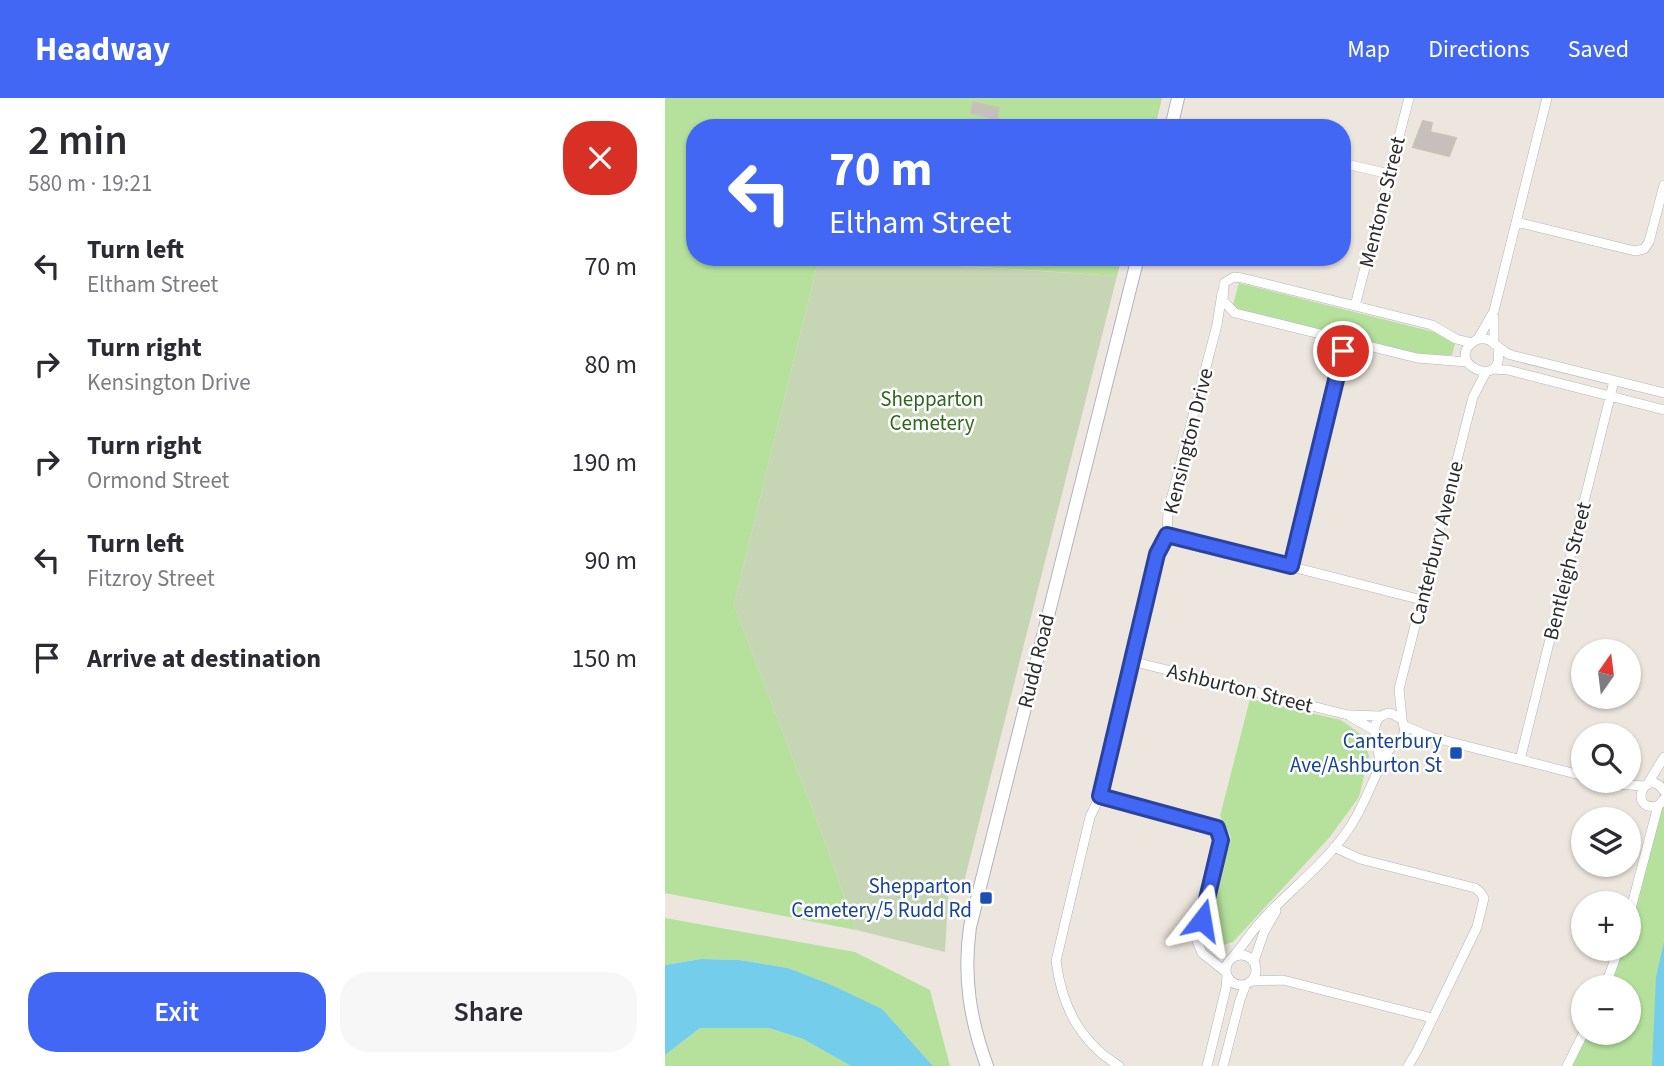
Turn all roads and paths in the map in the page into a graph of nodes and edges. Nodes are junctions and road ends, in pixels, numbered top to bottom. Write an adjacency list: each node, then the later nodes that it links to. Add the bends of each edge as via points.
1 (1178, 98): 4 (street)
2 (1409, 98): 6 (street, Mentone Street)
3 (1547, 98): 8 (street)
4 (1173, 119)
5 (1351, 165): 6 (street)
6 (1389, 174): 11 (street, Mentone Street)
7 (1664, 185): 8 (street, via 1644,249 1636,251)
8 (1516, 222): 12 (street)
9 (1136, 266): 60 (street, Rudd Road, via 969,927 969,1001)
10 (1222, 293): 11 (street, via 1224,284 1234,276); 13 (street, via 1223,301); 14 (street, Kensington Drive)
11 (1355, 306): 16 (street)
12 (1494, 312): 16 (street); 17 (street)
13 (1235, 313): 14 (street, via 1223,316); 15 (street)
14 (1217, 325): 25 (street, Kensington Drive, via 1168,511)
15 (1345, 340): 18 (street, via 1429,360); 26 (street)
16 (1475, 341): 17 (street, via 1484,339); 18 (street, via 1467,350)
17 (1496, 347): 19 (street, via 1498,361); 20 (street, via 1511,355)
18 (1469, 364): 19 (street, via 1480,372); 23 (street, Canterbury Avenue)
19 (1489, 370): 22 (street, via 1508,370); 23 (street, Canterbury Avenue)
20 (1615, 381): 21 (street); 22 (street, Bentleigh Street)
21 (1664, 394)
22 (1611, 396): 24 (street); 37 (street, Bentleigh Street)
23 (1473, 397): 27 (street, Canterbury Avenue)
24 (1664, 410)
25 (1167, 535): 26 (street); 28 (street, Kensington Drive, via 1157,554)
26 (1291, 566): 27 (street)
27 (1422, 600): 29 (street, Canterbury Avenue)
28 (1131, 661): 30 (street, Ashburton Street); 45 (street, Kensington Drive)
29 (1399, 689): 31 (street, Canterbury Avenue); 32 (street, Canterbury Avenue)
30 (1348, 715): 31 (street, Ashburton Street); 33 (street, Ashburton Street)
31 (1383, 715): 32 (street, via 1396,714); 33 (street, via 1374,725)
32 (1404, 722): 34 (street); 35 (street, via 1405,731)
33 (1375, 734): 35 (street, via 1382,742); 39 (street)
34 (1431, 737): 35 (street); 37 (street)
35 (1397, 742): 39 (street)
36 (1664, 757): 42 (street)
37 (1520, 760): 40 (street)
38 (1664, 764): 43 (street)
39 (1380, 766): 49 (street, via 1362,808)
40 (1571, 773)
41 (1641, 785): 42 (street)
42 (1645, 785): 43 (street, via 1654,783); 46 (street)
43 (1664, 790)
44 (1629, 793): 46 (street)
45 (1100, 796): 52 (street, via 1211,825 1220,832 1197,941); 61 (street, Kensington Drive, via 1090,817 1056,961 1059,984 1076,1026 1102,1056)
46 (1643, 802): 47 (street, via 1650,807); 48 (street)
47 (1661, 802): 48 (street)
48 (1650, 836): 50 (street)
49 (1334, 847): 51 (street); 58 (street, via 1360,859 1481,892 1484,898 1477,927)
50 (1636, 891)
51 (1283, 900): 53 (street); 54 (street, via 1264,932)
52 (1208, 957): 53 (street); 55 (street)
53 (1231, 958): 54 (street, via 1244,955); 55 (street)
54 (1255, 963): 56 (street); 57 (street, via 1256,973)
55 (1226, 974): 57 (street, via 1236,984); 62 (street)
56 (1283, 980): 57 (street); 58 (street)
57 (1249, 982): 63 (street)
58 (1432, 1018): 64 (street)
59 (1578, 1045): 65 (street)
60 (987, 1066)
61 (1119, 1066)
62 (1207, 1066)
63 (1223, 1066)
64 (1408, 1066)
65 (1567, 1066)

